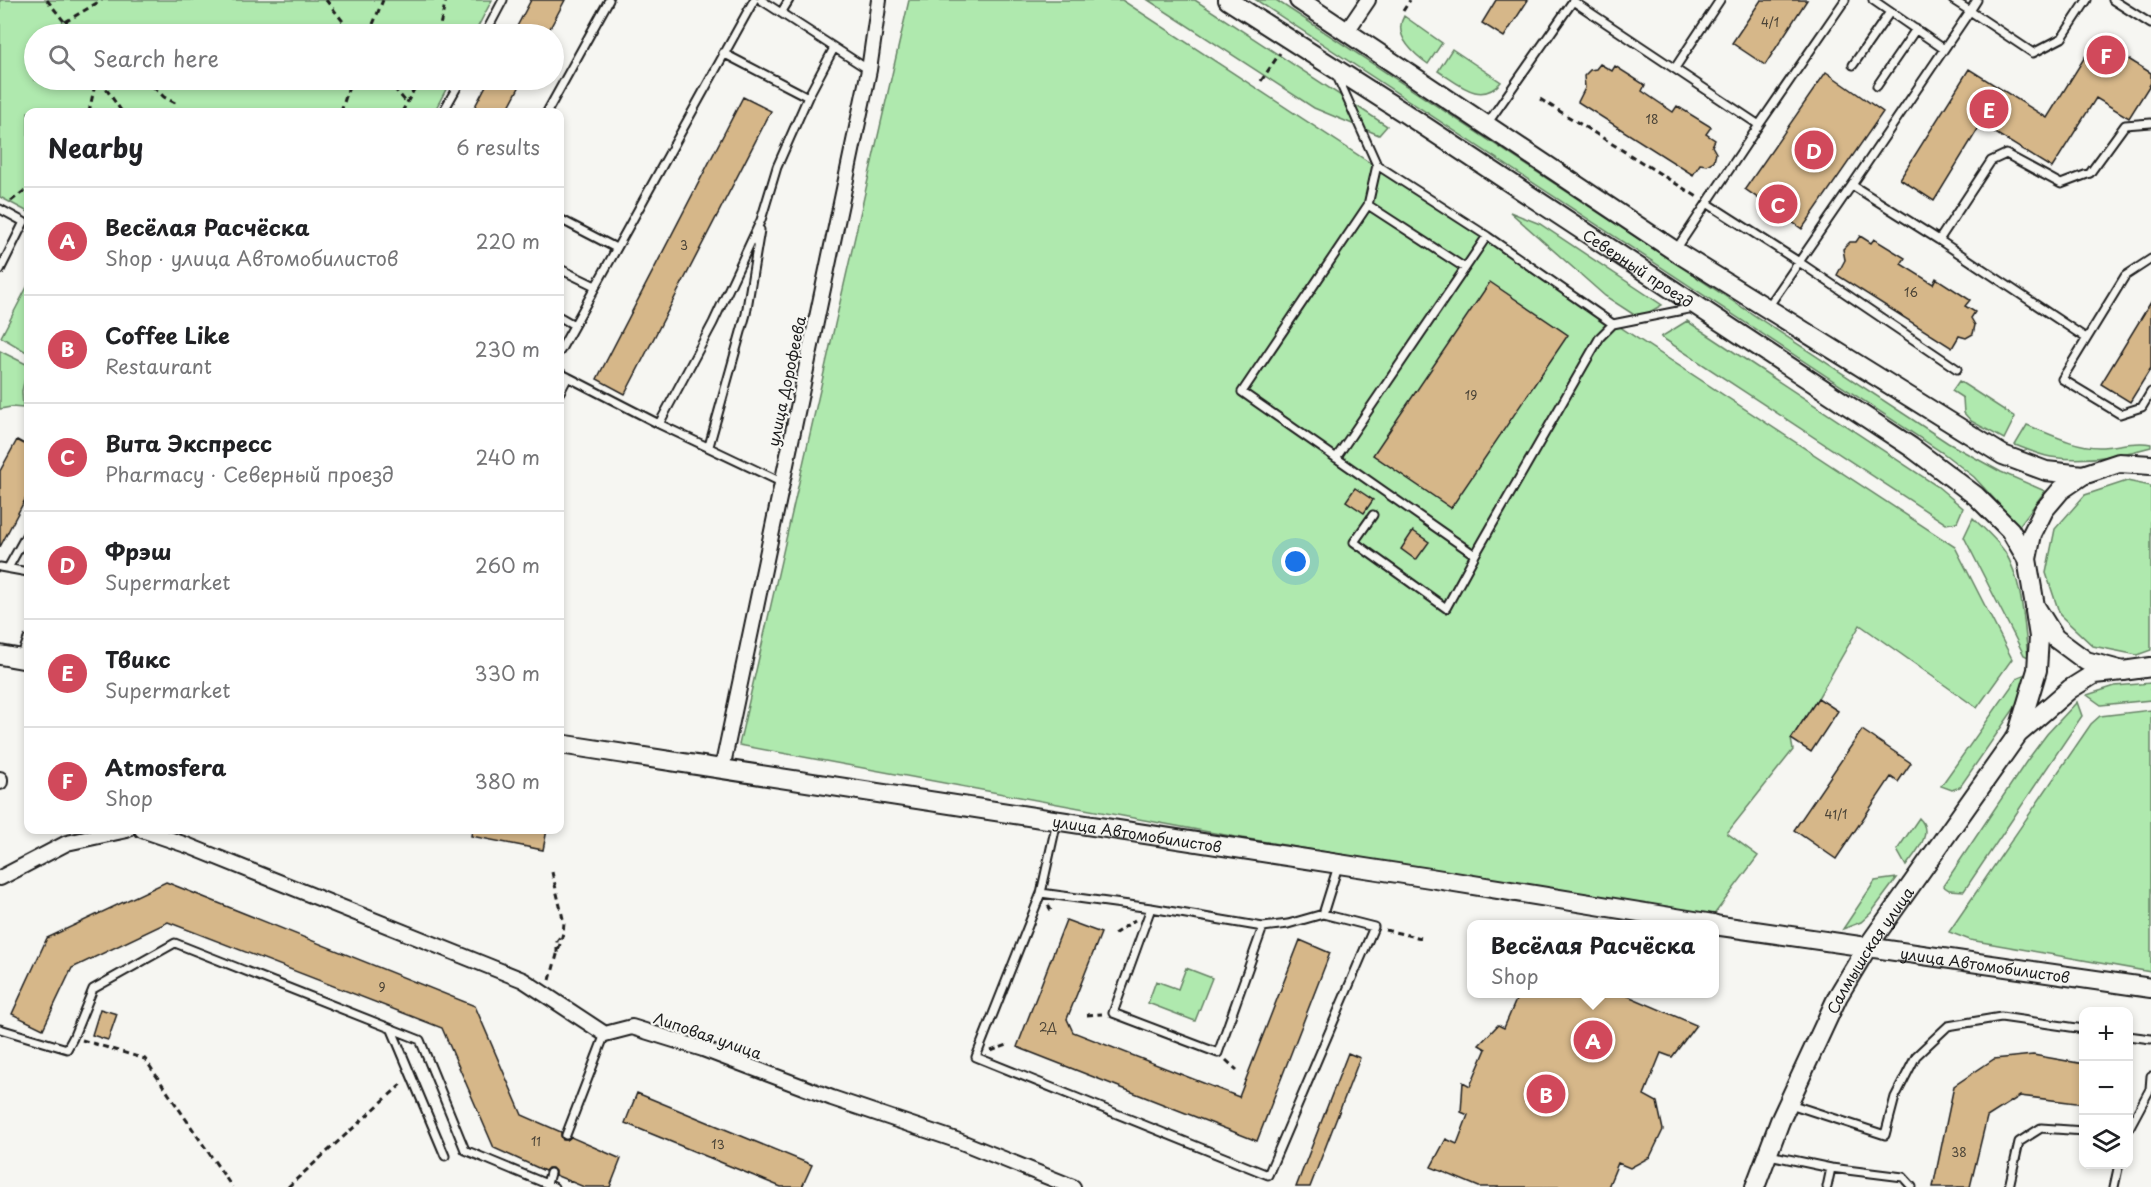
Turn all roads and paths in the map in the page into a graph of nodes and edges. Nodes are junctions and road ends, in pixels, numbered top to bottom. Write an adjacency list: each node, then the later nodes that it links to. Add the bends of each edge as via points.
1 (47, 0): 28 (path)
2 (102, 0): 28 (path)
3 (326, 0): 29 (path)
4 (383, 0): 30 (path)
5 (446, 0): 31 (path)
6 (503, 0): 32 (lane)
7 (609, 0): 44 (lane)
8 (754, 0): 39 (lane)
9 (760, 0): 27 (lane)
10 (789, 0): 27 (lane)
11 (879, 0): 43 (street, улица Дорофеева)
12 (1228, 0): 41 (main road, Северный проезд)
13 (1299, 0): 35 (main road)
14 (1368, 0): 35 (street)
15 (1410, 0): 24 (path)
16 (1574, 0): 42 (lane); 67 (lane)
17 (1720, 0): 42 (lane)
18 (1845, 0): 66 (lane)
19 (1873, 0): 26 (lane)
20 (1953, 0): 25 (lane)
21 (1977, 0): 25 (lane)
22 (2087, 0): 25 (lane, via 2062,38 2033,53)
23 (2113, 0): 33 (lane)
24 (1403, 11)
25 (1970, 11): 38 (lane)
26 (1890, 12): 34 (lane); 40 (lane)
27 (781, 13): 36 (lane)
28 (65, 22)
29 (345, 24)
30 (373, 24)
31 (440, 24)
32 (490, 24)
33 (2151, 24)
34 (1916, 29): 38 (lane); 46 (lane)
35 (1347, 31): 67 (main road)
36 (834, 48): 43 (lane); 55 (lane)
37 (1283, 48): 45 (path)
38 (1944, 49): 69 (lane)
39 (723, 53): 55 (lane); 79 (lane)
40 (1853, 65)
41 (1333, 68): 68 (lane); 87 (main road, Северный проезд)
42 (1675, 68): 66 (lane)
43 (869, 70): 104 (street, улица Дорофеева)
44 (564, 81)
45 (1261, 81)
46 (1877, 86)
47 (95, 90): 59 (path)
48 (106, 90): 60 (path)
49 (157, 90): 58 (path)
50 (348, 90): 61 (path)
51 (396, 90): 57 (path)
52 (414, 90): 57 (path)
53 (455, 90): 63 (lane)
54 (559, 90): 64 (lane)
55 (808, 97): 75 (lane, via 777,167)
56 (1540, 99): 72 (path)
57 (407, 103): 62 (path)
58 (177, 104)
59 (90, 108)
60 (119, 108)
61 (342, 108)
62 (404, 108)
63 (445, 108)
64 (549, 108)
65 (2151, 123): 78 (lane, via 2125,125 2090,173 2061,184 2006,154 1991,161)
66 (1759, 124): 72 (lane)
67 (1487, 125): 80 (main road)
68 (1377, 165): 73 (lane); 77 (lane)
69 (1852, 184): 78 (lane); 82 (lane)
70 (24, 191): 71 (path)
71 (9, 202)
72 (1707, 203): 80 (lane); 82 (lane)
73 (1368, 205): 83 (lane); 101 (lane, via 1242,392)
74 (0, 210): 84 (lane, via 24,222)
75 (761, 220): 99 (lane); 100 (lane, via 746,314)
76 (564, 221): 79 (lane)
77 (1487, 236): 83 (lane); 90 (lane)
78 (1939, 240): 92 (lane)
79 (616, 248): 86 (lane)
80 (1675, 251): 88 (main road)
81 (2151, 258): 92 (lane, via 2126,276)
82 (1799, 262): 88 (lane); 94 (lane)
83 (1465, 268): 101 (lane)
84 (0, 270)
85 (564, 270): 86 (lane)
86 (595, 286): 91 (lane)
87 (1698, 307): 90 (lane); 108 (main road, Северный проезд, via 1911,447 1976,496 2010,530)
88 (1767, 309): 103 (main road, via 2003,455 2046,471)
89 (564, 320): 91 (lane)
90 (1613, 324): 107 (lane, via 1600,337)
91 (574, 325): 93 (lane)
92 (2086, 338): 98 (lane, via 2062,379 2120,414 2142,407)
93 (564, 344)
94 (1957, 369)
95 (564, 375): 96 (lane)
96 (568, 377): 97 (lane); 99 (lane)
97 (564, 384)
98 (2151, 392)
99 (660, 424): 100 (lane)
100 (709, 446): 104 (lane)
101 (1336, 458): 107 (lane)
102 (2151, 465): 103 (main road, via 2119,463)
103 (2083, 475): 108 (main road, via 2061,490 2044,510 2032,534)
104 (782, 482): 118 (street, улица Дорофеева)
105 (1373, 515): 107 (lane, via 1354,542 1446,608)
106 (24, 538): 109 (lane)
107 (1475, 555)
108 (2027, 559): 111 (main road)
109 (4, 568): 110 (lane)
110 (24, 571)
111 (2035, 606): 115 (main road, via 2055,638 2086,661); 116 (main road, via 2039,637 2037,670)
112 (0, 655): 113 (main road)
113 (24, 659)
114 (2151, 667): 115 (main road)
115 (2123, 671): 116 (main road, via 2094,674 2070,689)
116 (2018, 734): 134 (main road, Салмышская улица)
117 (564, 745): 118 (main road, улица Автомобилистов)
118 (722, 769): 119 (main road, улица Автомобилистов)
119 (1057, 821): 122 (main road, улица Автомобилистов); 125 (lane)
120 (109, 834): 124 (street, via 67,843)
121 (154, 834): 137 (street, via 523,980)
122 (1339, 864): 127 (lane); 128 (main road, улица Автомобилистов)
123 (551, 868): 132 (path)
124 (0, 878)
125 (1041, 893): 126 (lane); 131 (lane, via 976,1057 1268,1175)
126 (1151, 908): 130 (lane); 138 (lane)
127 (1323, 914): 130 (lane); 131 (lane)
128 (1683, 920)
129 (1719, 926): 134 (main road, улица Автомобилистов)
130 (1263, 927): 138 (lane, via 1218,1053)
131 (1374, 927): 133 (path)
132 (563, 933): 135 (path); 135 (path, via 557,941)
133 (1421, 938)
134 (1868, 946): 136 (main road, улица Автомобилистов); 149 (main road, Салмышская улица, via 1838,996)
135 (557, 955): 137 (path)
136 (2151, 988)
137 (546, 995): 143 (street)
138 (1113, 1013): 139 (path)
139 (1087, 1015)
140 (2079, 1028): 149 (lane, via 2001,1017 1948,1026 1916,1056 1895,1097 1885,1135)
141 (0, 1029): 145 (lane, via 67,1049)
142 (392, 1029): 145 (lane, via 175,943 93,989); 147 (lane); 158 (lane, via 420,1040 465,1150)
143 (605, 1034): 152 (lane); 162 (street, Липовая улица, via 632,1028 703,1049 959,1141)
144 (2133, 1037): 146 (lane)
145 (73, 1038): 159 (path, via 145,1059)
146 (2151, 1039)
147 (412, 1075): 154 (lane); 160 (path)
148 (2151, 1076): 150 (lane, via 2150,1089)
149 (1788, 1103): 153 (main road, Салмышская улица)
150 (2133, 1121)
151 (2079, 1131): 166 (lane, via 2041,1128 2019,1142)
152 (566, 1135)
153 (1767, 1155): 155 (lane); 163 (main road, Салмышская улица)
154 (445, 1156)
155 (1831, 1168): 164 (lane); 165 (lane, via 1903,1177)
156 (2118, 1169): 167 (lane)
157 (550, 1173): 158 (lane)
158 (547, 1184): 161 (lane)
159 (232, 1187)
160 (288, 1187)
161 (554, 1187)
162 (1073, 1187)
163 (1755, 1187)
164 (1827, 1187)
165 (1912, 1187)
166 (2009, 1187)
167 (2114, 1187)

